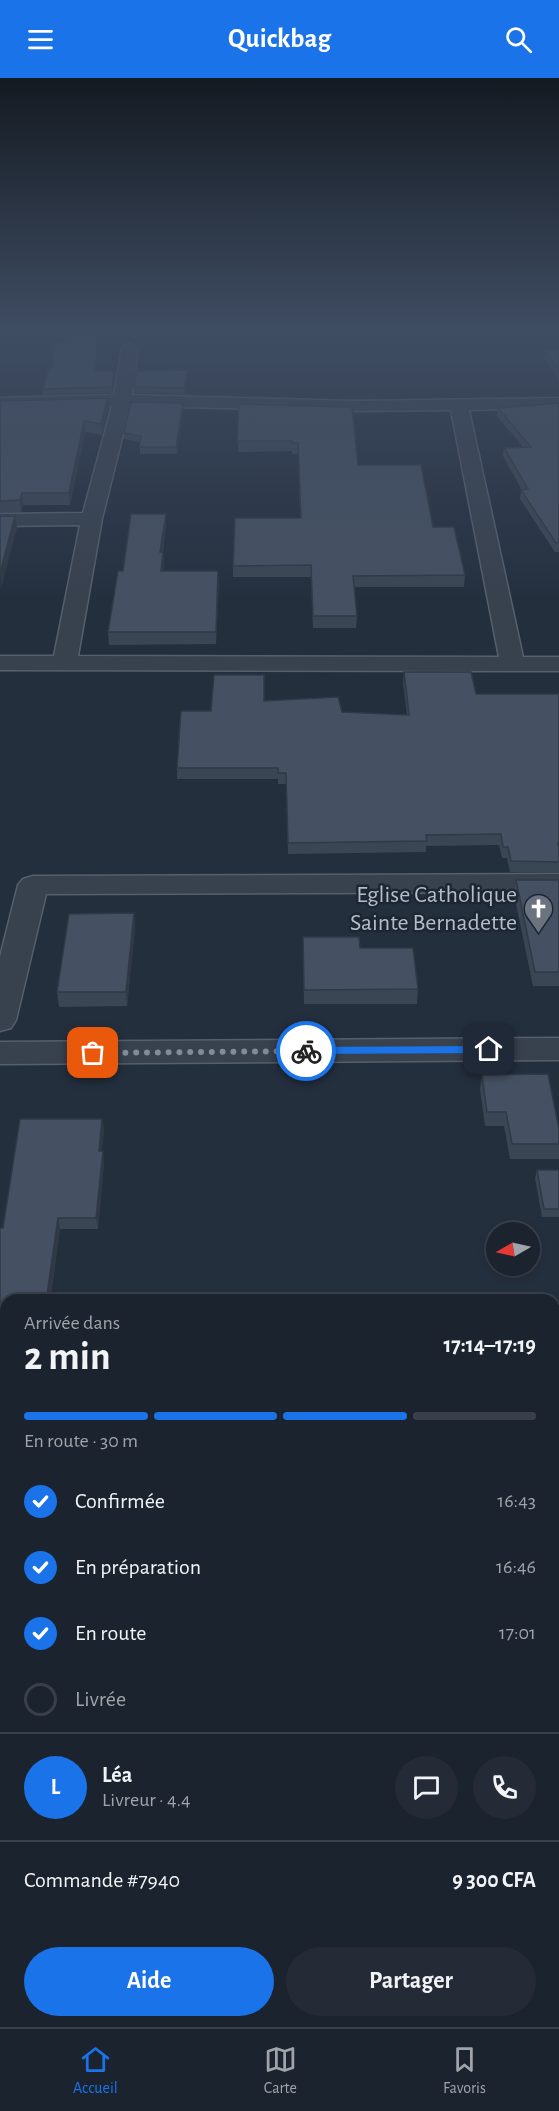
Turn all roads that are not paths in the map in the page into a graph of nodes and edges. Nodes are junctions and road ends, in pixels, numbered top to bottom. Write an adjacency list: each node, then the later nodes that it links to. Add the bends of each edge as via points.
1 (118, 420): 3 (street)
2 (462, 420): 8 (street)
3 (92, 519): 4 (street); 6 (street)
4 (0, 520)
5 (0, 663): 6 (street)
6 (65, 663): 8 (street)
7 (559, 664): 8 (street)
8 (513, 665)
9 (559, 883): 10 (street, via 33,885)
10 (0, 1020)
11 (559, 1049): 12 (street)
12 (0, 1053)

